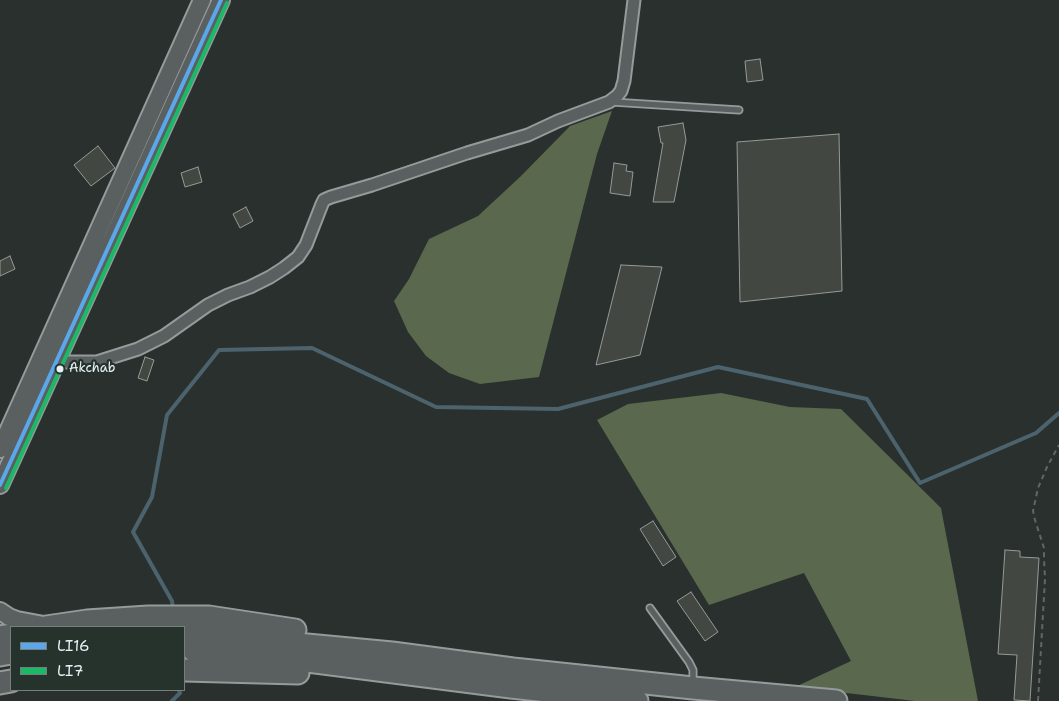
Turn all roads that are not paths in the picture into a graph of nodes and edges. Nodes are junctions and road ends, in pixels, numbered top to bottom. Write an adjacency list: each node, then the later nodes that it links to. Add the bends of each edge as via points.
1 (202, 0): 7 (street)
2 (221, 0): 6 (street)
3 (634, 0): 4 (street, via 624,81 621,91)
4 (609, 102): 5 (lane); 6 (street, via 528,135 330,197 324,200 306,245 298,256 270,277 208,305 164,336 138,349 97,362)
5 (739, 110)
6 (55, 362): 9 (street)
7 (4, 436): 8 (street)
8 (0, 449)
9 (0, 484)
10 (650, 608): 20 (lane, via 690,662)
11 (0, 610): 12 (street, via 17,620)
12 (43, 626)
13 (54, 626): 14 (highway, via 148,617)
14 (169, 626)
15 (185, 633): 17 (highway)
16 (185, 636): 17 (highway)
17 (211, 644): 18 (highway); 19 (highway); 20 (highway, via 254,640); 21 (highway, via 292,659)
18 (185, 651)
19 (185, 669)
20 (693, 688): 22 (highway)
21 (637, 701)
22 (836, 701)

